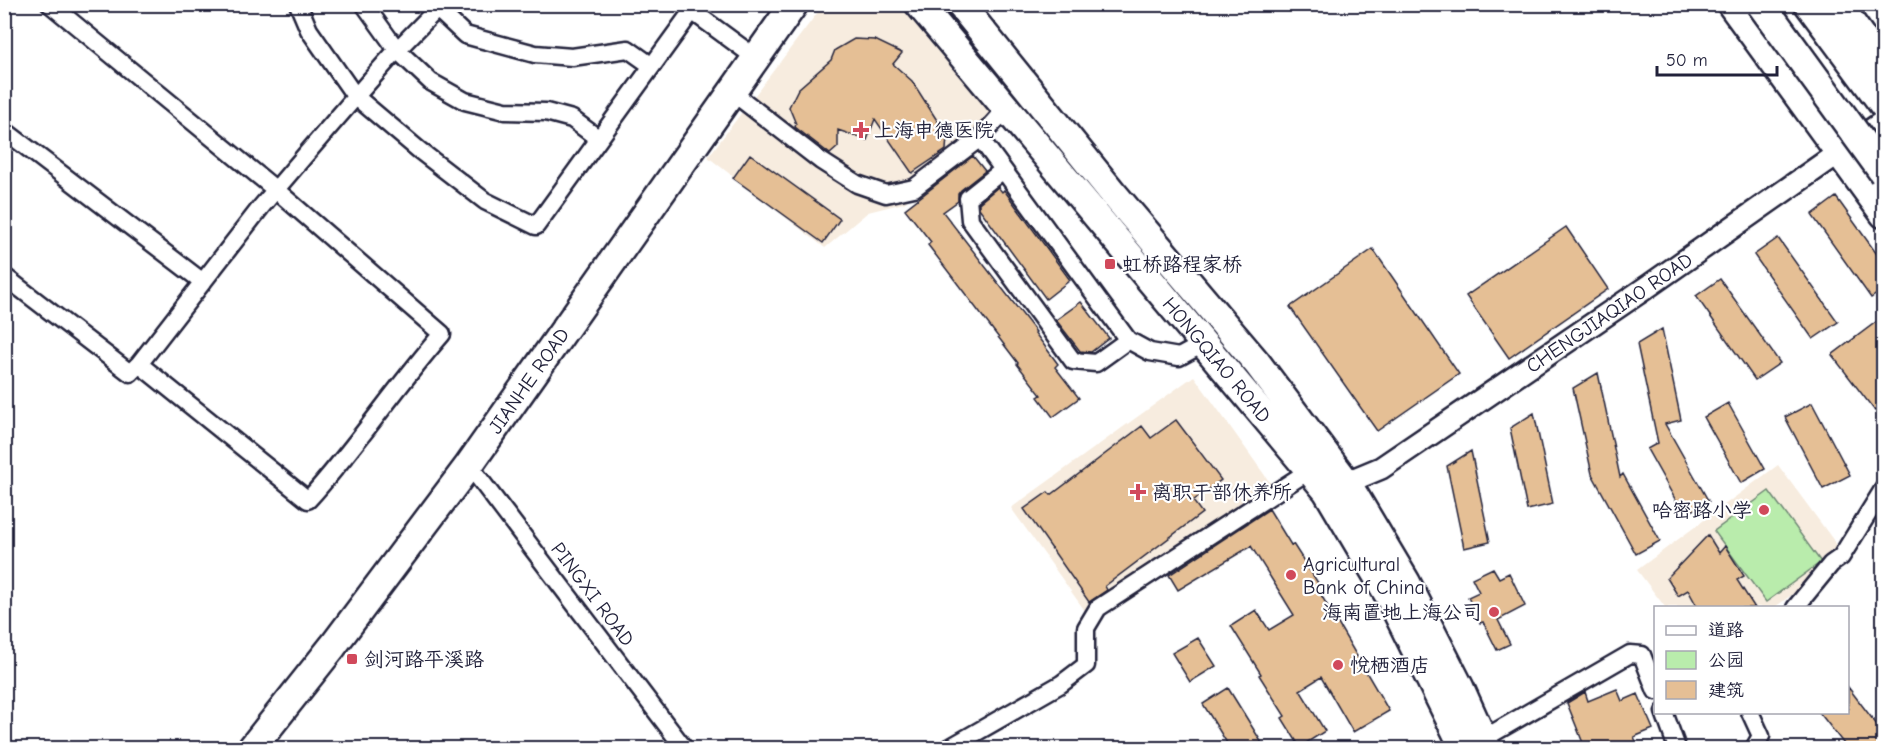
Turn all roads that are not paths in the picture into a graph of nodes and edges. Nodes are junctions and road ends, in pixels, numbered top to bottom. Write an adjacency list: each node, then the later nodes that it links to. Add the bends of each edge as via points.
1 (50, 4): 28 (street)
2 (298, 4): 18 (street, via 309,30)
3 (364, 4): 13 (street)
4 (794, 4): 14 (main road, JIANHE ROAD)
5 (919, 4): 20 (main road, HONGQIAO ROAD)
6 (960, 4): 36 (main road, HONGQIAO ROAD, via 1257,363)
7 (1731, 4): 25 (main road)
8 (1761, 4): 27 (highway, bridge)
9 (1809, 4): 19 (highway)
10 (1838, 4): 16 (main road)
11 (437, 6): 13 (street); 15 (street, via 465,35 501,46 572,57 628,49)
12 (688, 8): 14 (street); 15 (street)
13 (397, 50): 18 (street); 24 (street, via 431,82 465,102 572,118)
14 (756, 58): 17 (main road, JIANHE ROAD)
15 (652, 66): 24 (street)
16 (1884, 69)
17 (732, 92): 23 (street, via 821,161 857,184 886,194 914,188); 35 (main road, JIANHE ROAD)
18 (355, 96): 24 (street, via 485,201 536,226); 28 (street)
19 (1884, 105)
20 (1006, 109): 23 (street); 33 (main road, HONGQIAO ROAD)
21 (1884, 121): 25 (street, CHENGJIAQIAO ROAD)
22 (4, 130): 31 (street)
23 (980, 138): 26 (street)
24 (599, 140)
25 (1839, 153): 29 (main road); 36 (street, CHENGJIAQIAO ROAD, via 1381,468)
26 (1003, 170): 32 (street); 32 (street, via 968,198 969,220 1073,361 1096,363)
27 (1884, 173)
28 (276, 190): 31 (street); 34 (street, via 442,334 344,460 308,500)
29 (1884, 214)
30 (4, 276): 34 (street, via 130,373)
31 (203, 282): 34 (street)
32 (1128, 340): 33 (street, via 1150,352 1179,357)
33 (1203, 344): 36 (main road, HONGQIAO ROAD)
34 (139, 364)
35 (469, 465): 43 (main road, JIANHE ROAD); 44 (street, PINGXI ROAD)
36 (1328, 481): 42 (main road, HONGQIAO ROAD, via 1406,582 1460,688); 45 (street, via 1098,608 1086,628 1086,665 1061,684)
37 (1884, 488): 38 (street, via 1841,557)
38 (1797, 606)
39 (1654, 686): 42 (street, via 1642,655 1630,654)
40 (1665, 714): 46 (street)
41 (1751, 714): 47 (street, via 1761,736)
42 (1478, 745)
43 (252, 748)
44 (684, 748)
45 (949, 748)
46 (1677, 748)
47 (1754, 748)

